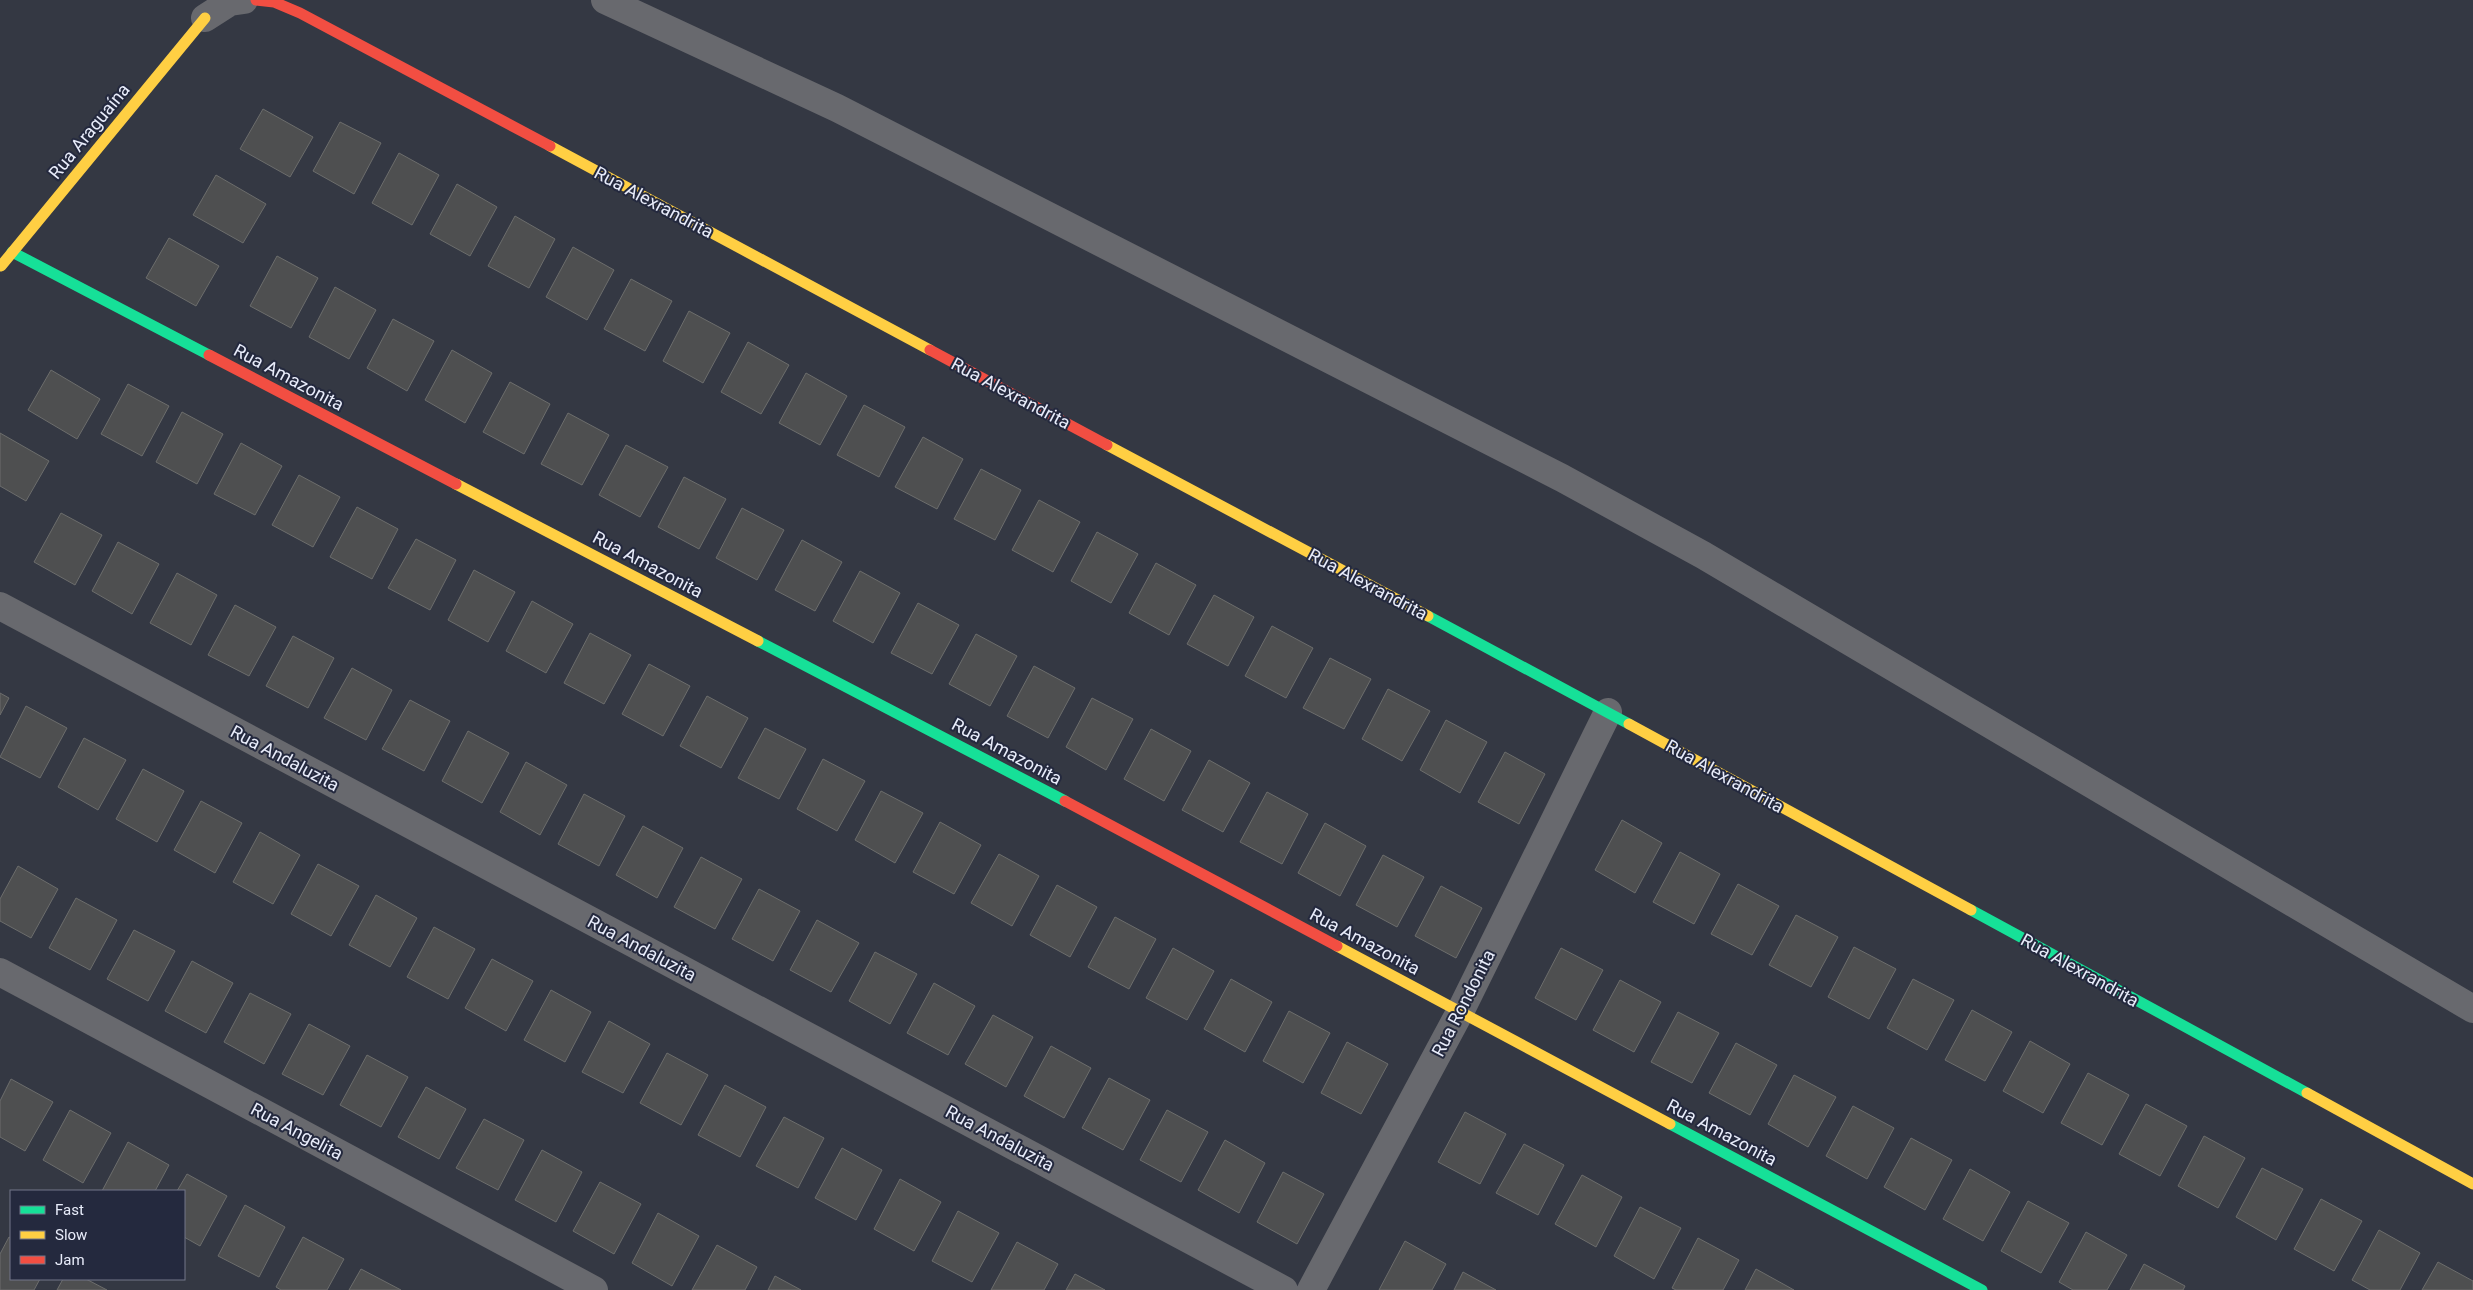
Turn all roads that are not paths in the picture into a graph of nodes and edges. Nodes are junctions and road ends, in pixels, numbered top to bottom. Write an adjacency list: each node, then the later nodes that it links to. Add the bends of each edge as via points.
1 (244, 0): 4 (street, via 230,2)
2 (256, 0): 8 (street, Rua Alexrandrita, via 274,2 300,13)
3 (605, 0): 10 (street, via 837,108 1562,478 1703,555)
4 (205, 18): 5 (street, Rua Araguaína)
5 (12, 252): 6 (street, Rua Araguaína); 11 (street, Rua Amazonita, via 1052,794)
6 (0, 267)
7 (0, 606): 14 (street, Rua Andaluzita)
8 (1608, 712): 11 (street, Rua Rondonita); 12 (street, Rua Alexrandrita)
9 (0, 972): 13 (street, Rua Angelita)
10 (2473, 1009)
11 (1460, 1012): 15 (street, Rua Rondonita); 16 (street, Rua Amazonita)
12 (2473, 1184)
13 (591, 1289)
14 (1284, 1290)
15 (1311, 1290)
16 (1982, 1290)

